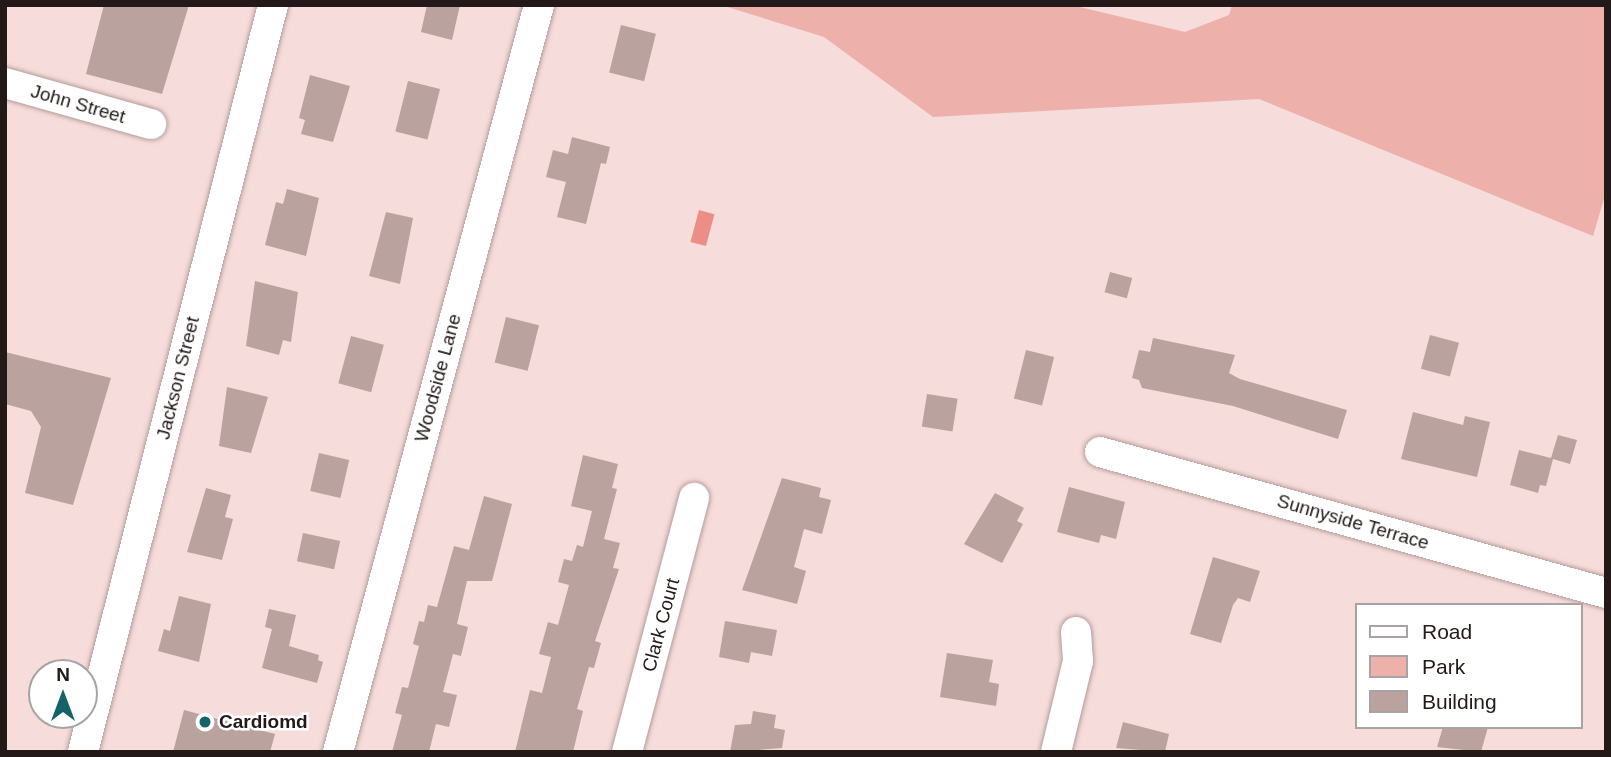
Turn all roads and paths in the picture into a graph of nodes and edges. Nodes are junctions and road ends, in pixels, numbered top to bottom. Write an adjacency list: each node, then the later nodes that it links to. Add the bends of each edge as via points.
1 (274, 5): 9 (street, Jackson Street)
2 (539, 5): 10 (street, Woodside Lane)
3 (5, 83): 4 (street, John Street)
4 (151, 124)
5 (1100, 452): 7 (street, Sunnyside Terrace)
6 (694, 498): 11 (street, Clark Court)
7 (1606, 593)
8 (1076, 632): 12 (street, via 1078,661)
9 (83, 752)
10 (338, 752)
11 (627, 752)
12 (1056, 752)

